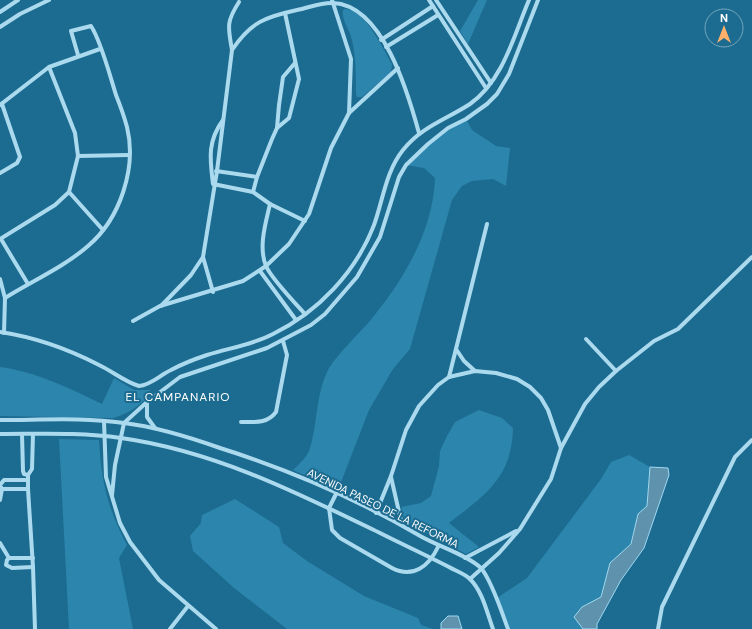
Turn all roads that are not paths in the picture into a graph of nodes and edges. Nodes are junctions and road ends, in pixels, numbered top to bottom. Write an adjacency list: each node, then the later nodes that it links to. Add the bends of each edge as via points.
1 (18, 0): 10 (street)
2 (49, 0): 14 (street)
3 (429, 0): 9 (street)
4 (436, 0): 13 (street)
5 (529, 0): 24 (street, via 501,66)
6 (538, 0): 59 (street, via 509,74 497,94 466,119 448,128 412,158 399,177 380,237 357,277 325,314)
7 (332, 1): 11 (street); 16 (street, via 363,15); 27 (street, via 351,59)
8 (239, 2): 19 (street, via 229,17)
9 (433, 6): 12 (street); 16 (street)
10 (0, 12)
11 (285, 13): 19 (street, via 262,20 244,33); 21 (street)
12 (438, 15): 15 (street); 17 (street)
13 (452, 24): 15 (street); 24 (street)
14 (0, 27)
15 (446, 28): 25 (street)
16 (382, 40): 17 (street)
17 (386, 47): 23 (street)
18 (100, 49): 20 (street); 20 (street, via 91,26 72,31); 31 (street, via 127,127)
19 (232, 50): 28 (street)
20 (78, 55): 22 (street)
21 (294, 63): 29 (street, via 284,77); 29 (street, via 298,79 295,98 288,118)
22 (49, 67): 26 (street); 32 (street, via 75,133)
23 (398, 68): 27 (street); 30 (street)
24 (491, 83): 25 (street)
25 (486, 88): 30 (street, via 470,103)
26 (1, 104): 35 (street, via 20,157 17,163)
27 (349, 113): 41 (street, via 331,148)
28 (224, 118): 33 (street, via 214,132 210,156); 34 (street)
29 (277, 128): 36 (street)
30 (419, 133): 54 (street, via 403,150 392,168 373,226 355,260 328,296)
31 (129, 155): 32 (street); 43 (street, via 122,194)
32 (78, 156): 38 (street)
33 (212, 170): 34 (street); 37 (street)
34 (217, 171): 36 (street); 37 (street)
35 (0, 173)
36 (257, 177): 39 (street)
37 (214, 184): 39 (street); 45 (street)
38 (69, 192): 43 (street); 44 (street, via 55,205)
39 (253, 192): 40 (street)
40 (270, 204): 41 (street); 47 (street, via 263,245)
41 (305, 222): 47 (street, via 289,244)
42 (487, 224): 60 (street)
43 (103, 230): 50 (street, via 88,246)
44 (1, 239): 50 (street)
45 (203, 257): 51 (street); 53 (street, via 191,275)
46 (752, 257): 62 (street, via 678,329 654,341)
47 (266, 266): 48 (street); 54 (street)
48 (260, 271): 51 (street, via 243,281); 55 (street)
49 (0, 279): 52 (street)
50 (28, 284): 52 (street)
51 (213, 292): 53 (street)
52 (6, 298): 57 (street)
53 (160, 306): 56 (street)
54 (305, 314): 55 (street)
55 (296, 320): 57 (street, via 274,334 245,346 193,360 142,386 135,385 65,350)
56 (133, 321)
57 (2, 333)
58 (586, 339): 62 (street)
59 (283, 341): 64 (street, via 247,356 180,377); 67 (street, via 287,356 276,412 265,422)
60 (456, 348): 61 (street, via 464,361); 63 (street)
61 (475, 371): 63 (street); 76 (street, via 517,379 530,387 548,410)
62 (616, 371): 76 (street, via 585,404)
63 (450, 377): 77 (street, via 438,385 419,406 406,430)
64 (147, 402): 68 (street); 69 (street, via 147,417)
65 (0, 420): 66 (street, AVENIDA PASEO DE LA REFORMA)
66 (104, 421): 68 (street, AVENIDA PASEO DE LA REFORMA); 73 (street)
67 (241, 422)
68 (124, 423): 69 (street, AVENIDA PASEO DE LA REFORMA); 74 (street)
69 (157, 429): 81 (street, AVENIDA PASEO DE LA REFORMA, via 184,435 246,456)
70 (0, 434): 71 (street)
71 (22, 434): 72 (street); 78 (street, via 23,471)
72 (33, 434): 73 (street); 78 (street, via 32,469)
73 (103, 436): 74 (street); 82 (street, via 104,466)
74 (121, 438): 82 (street); 84 (street, via 180,450 241,470)
75 (752, 440): 103 (street, via 735,457 721,485 662,607)
76 (561, 448): 87 (street, via 551,479)
77 (390, 476): 85 (street); 86 (street)
78 (28, 477): 79 (street, via 2,481); 80 (street)
79 (2, 489): 80 (street); 83 (street)
80 (28, 489): 91 (street)
81 (336, 494): 84 (street); 85 (street, AVENIDA PASEO DE LA REFORMA)
82 (112, 495): 97 (street, via 120,523 130,542 159,580)
83 (0, 500)
84 (329, 508): 93 (street); 93 (street, via 332,530 340,538 399,572 415,571)
85 (376, 513): 86 (street, AVENIDA PASEO DE LA REFORMA)
86 (402, 525): 89 (street, AVENIDA PASEO DE LA REFORMA)
87 (520, 529): 92 (street); 95 (street, via 499,553)
88 (0, 543): 90 (street)
89 (438, 547): 92 (street, AVENIDA PASEO DE LA REFORMA); 93 (street)
90 (9, 558): 91 (street); 94 (street, via 6,563 9,567)
91 (33, 558): 94 (street)
92 (465, 558): 95 (street, AVENIDA PASEO DE LA REFORMA)
93 (433, 559): 96 (street)
94 (33, 567): 98 (street)
95 (481, 568): 96 (street); 102 (street)
96 (470, 579): 101 (street, via 479,592)
97 (188, 606): 99 (street); 100 (street)
98 (35, 629)
99 (170, 629)
100 (216, 629)
101 (493, 629)
102 (508, 629)
103 (658, 629)

